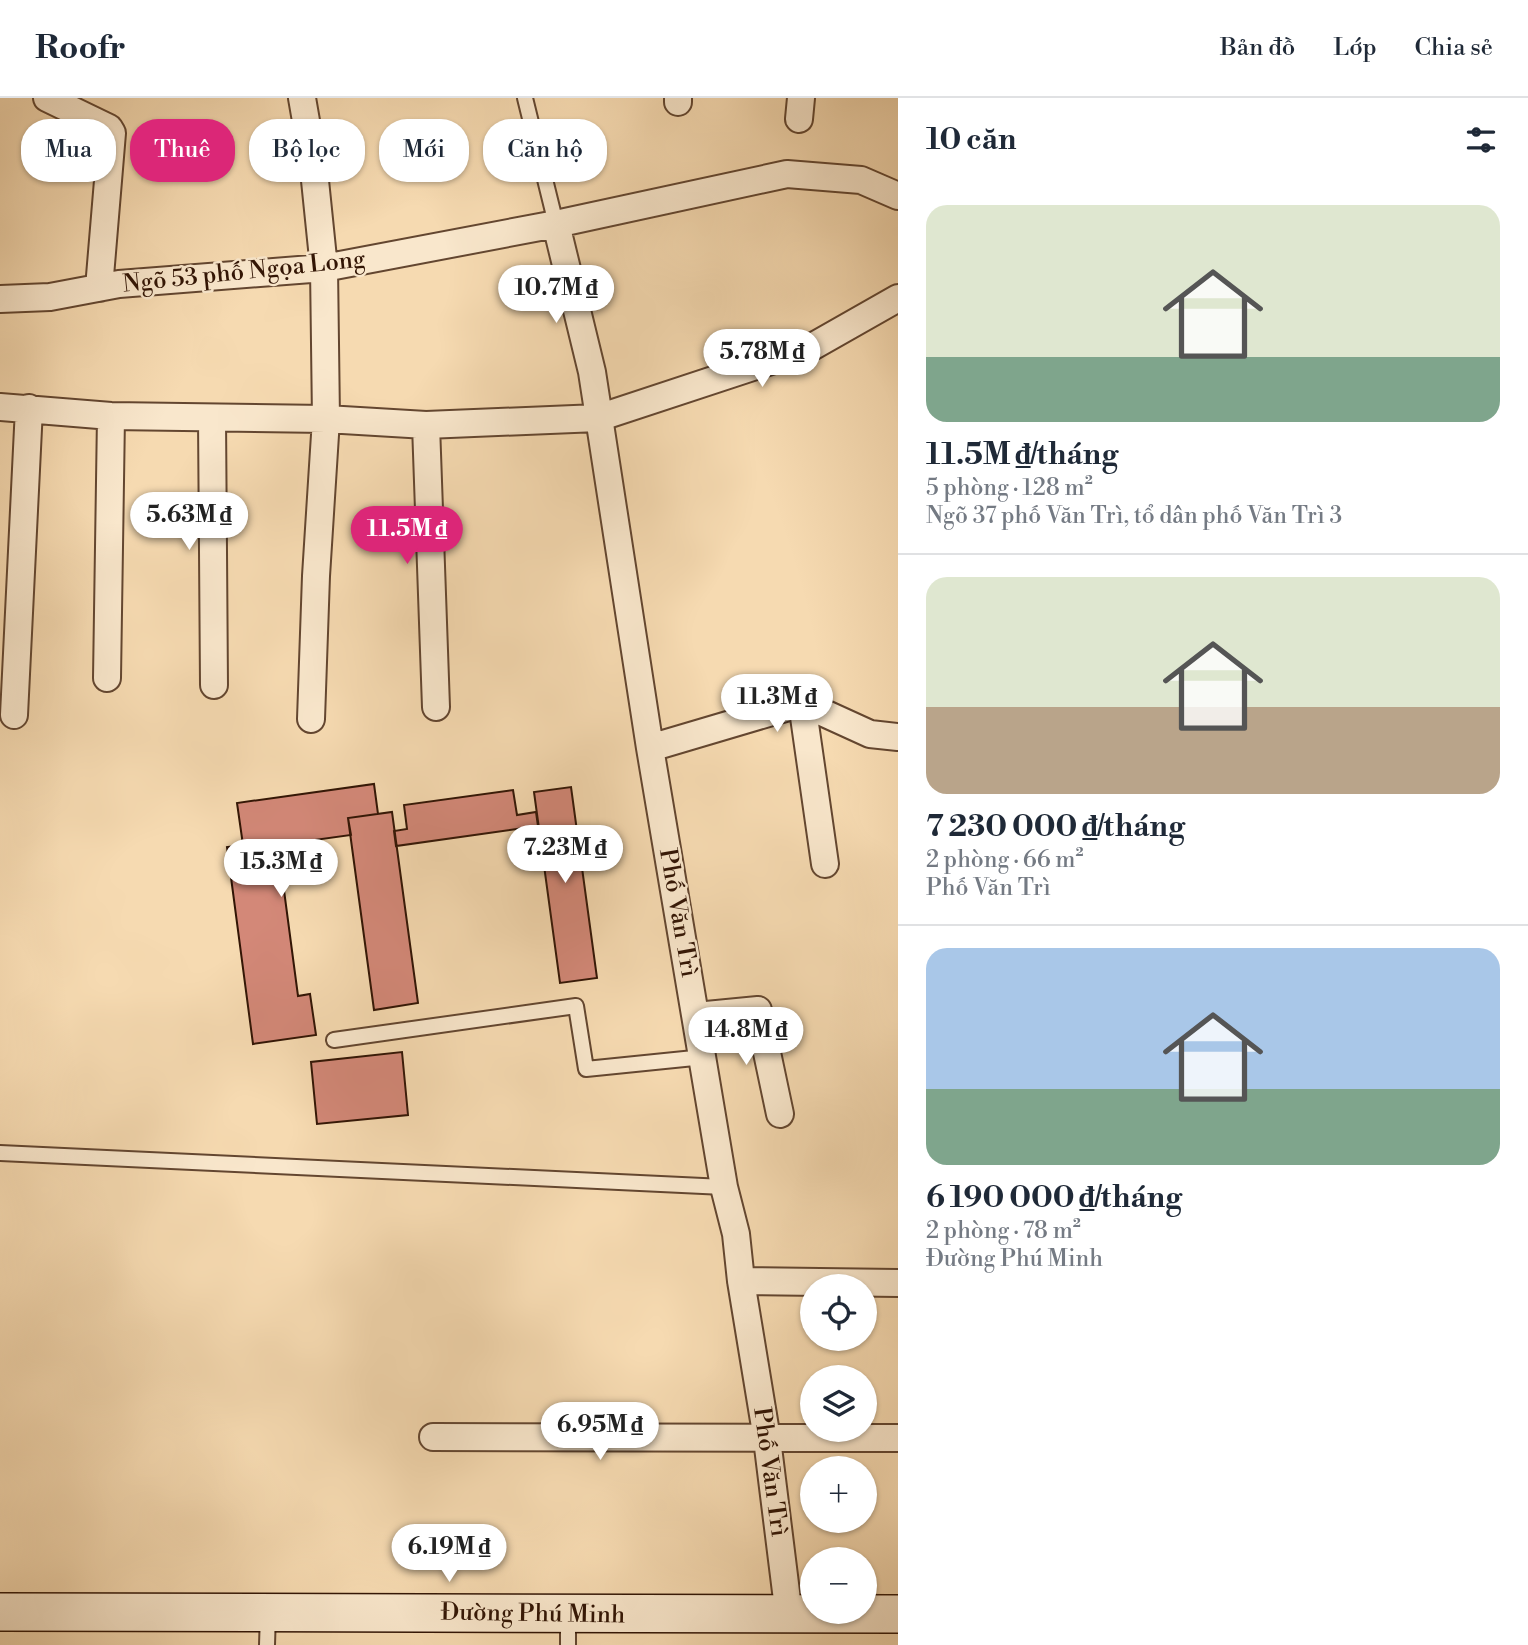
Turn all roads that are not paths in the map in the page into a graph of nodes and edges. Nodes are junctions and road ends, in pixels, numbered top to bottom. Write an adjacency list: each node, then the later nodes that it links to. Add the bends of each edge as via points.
1 (47, 98): 7 (street, via 112,132)
2 (302, 98): 6 (street)
3 (525, 98): 5 (lane)
4 (898, 196): 5 (street, Ngõ 53 phố Ngọa Long, via 861,180 788,174)
5 (556, 224): 6 (street, Ngõ 53 phố Ngọa Long); 14 (street, Phố Văn Trì, via 592,372)
6 (324, 268): 7 (street, Ngõ 53 phố Ngọa Long); 15 (street)
7 (99, 288): 9 (street, Ngõ 53 phố Ngọa Long, via 50,297)
8 (898, 298): 14 (street, via 810,348)
9 (0, 299)
10 (0, 407): 11 (street)
11 (29, 408): 12 (street); 21 (street)
12 (111, 416): 13 (street); 17 (street)
13 (212, 418): 15 (street); 18 (street)
14 (598, 418): 16 (street); 24 (street, Phố Văn Trì)
15 (326, 419): 16 (street); 22 (street)
16 (425, 425): 20 (street)
17 (107, 678)
18 (214, 685)
19 (802, 703): 23 (street, via 870,734); 24 (street); 25 (street)
20 (436, 706)
21 (14, 715)
22 (311, 719)
23 (898, 737)
24 (650, 748): 26 (street, Phố Văn Trì)
25 (825, 864)
26 (696, 1016): 28 (street, Phố Văn Trì); 29 (street, via 758,1010)
27 (334, 1041): 28 (lane, via 576,1006 586,1069)
28 (704, 1057): 31 (street, Phố Văn Trì)
29 (780, 1114)
30 (0, 1153): 31 (lane)
31 (724, 1186): 32 (street, Phố Văn Trì, via 737,1234)
32 (741, 1281): 33 (street); 36 (street, Phố Văn Trì)
33 (898, 1283)
34 (433, 1437): 36 (street)
35 (898, 1438): 36 (street)
36 (767, 1439): 39 (street, Phố Văn Trì)
37 (0, 1612): 40 (street, Đường Phú Minh)
38 (898, 1614): 39 (street, Đường Phú Minh)
39 (789, 1616): 41 (street, Đường Phú Minh)
40 (267, 1628): 41 (street, Đường Phú Minh)
41 (568, 1630)

